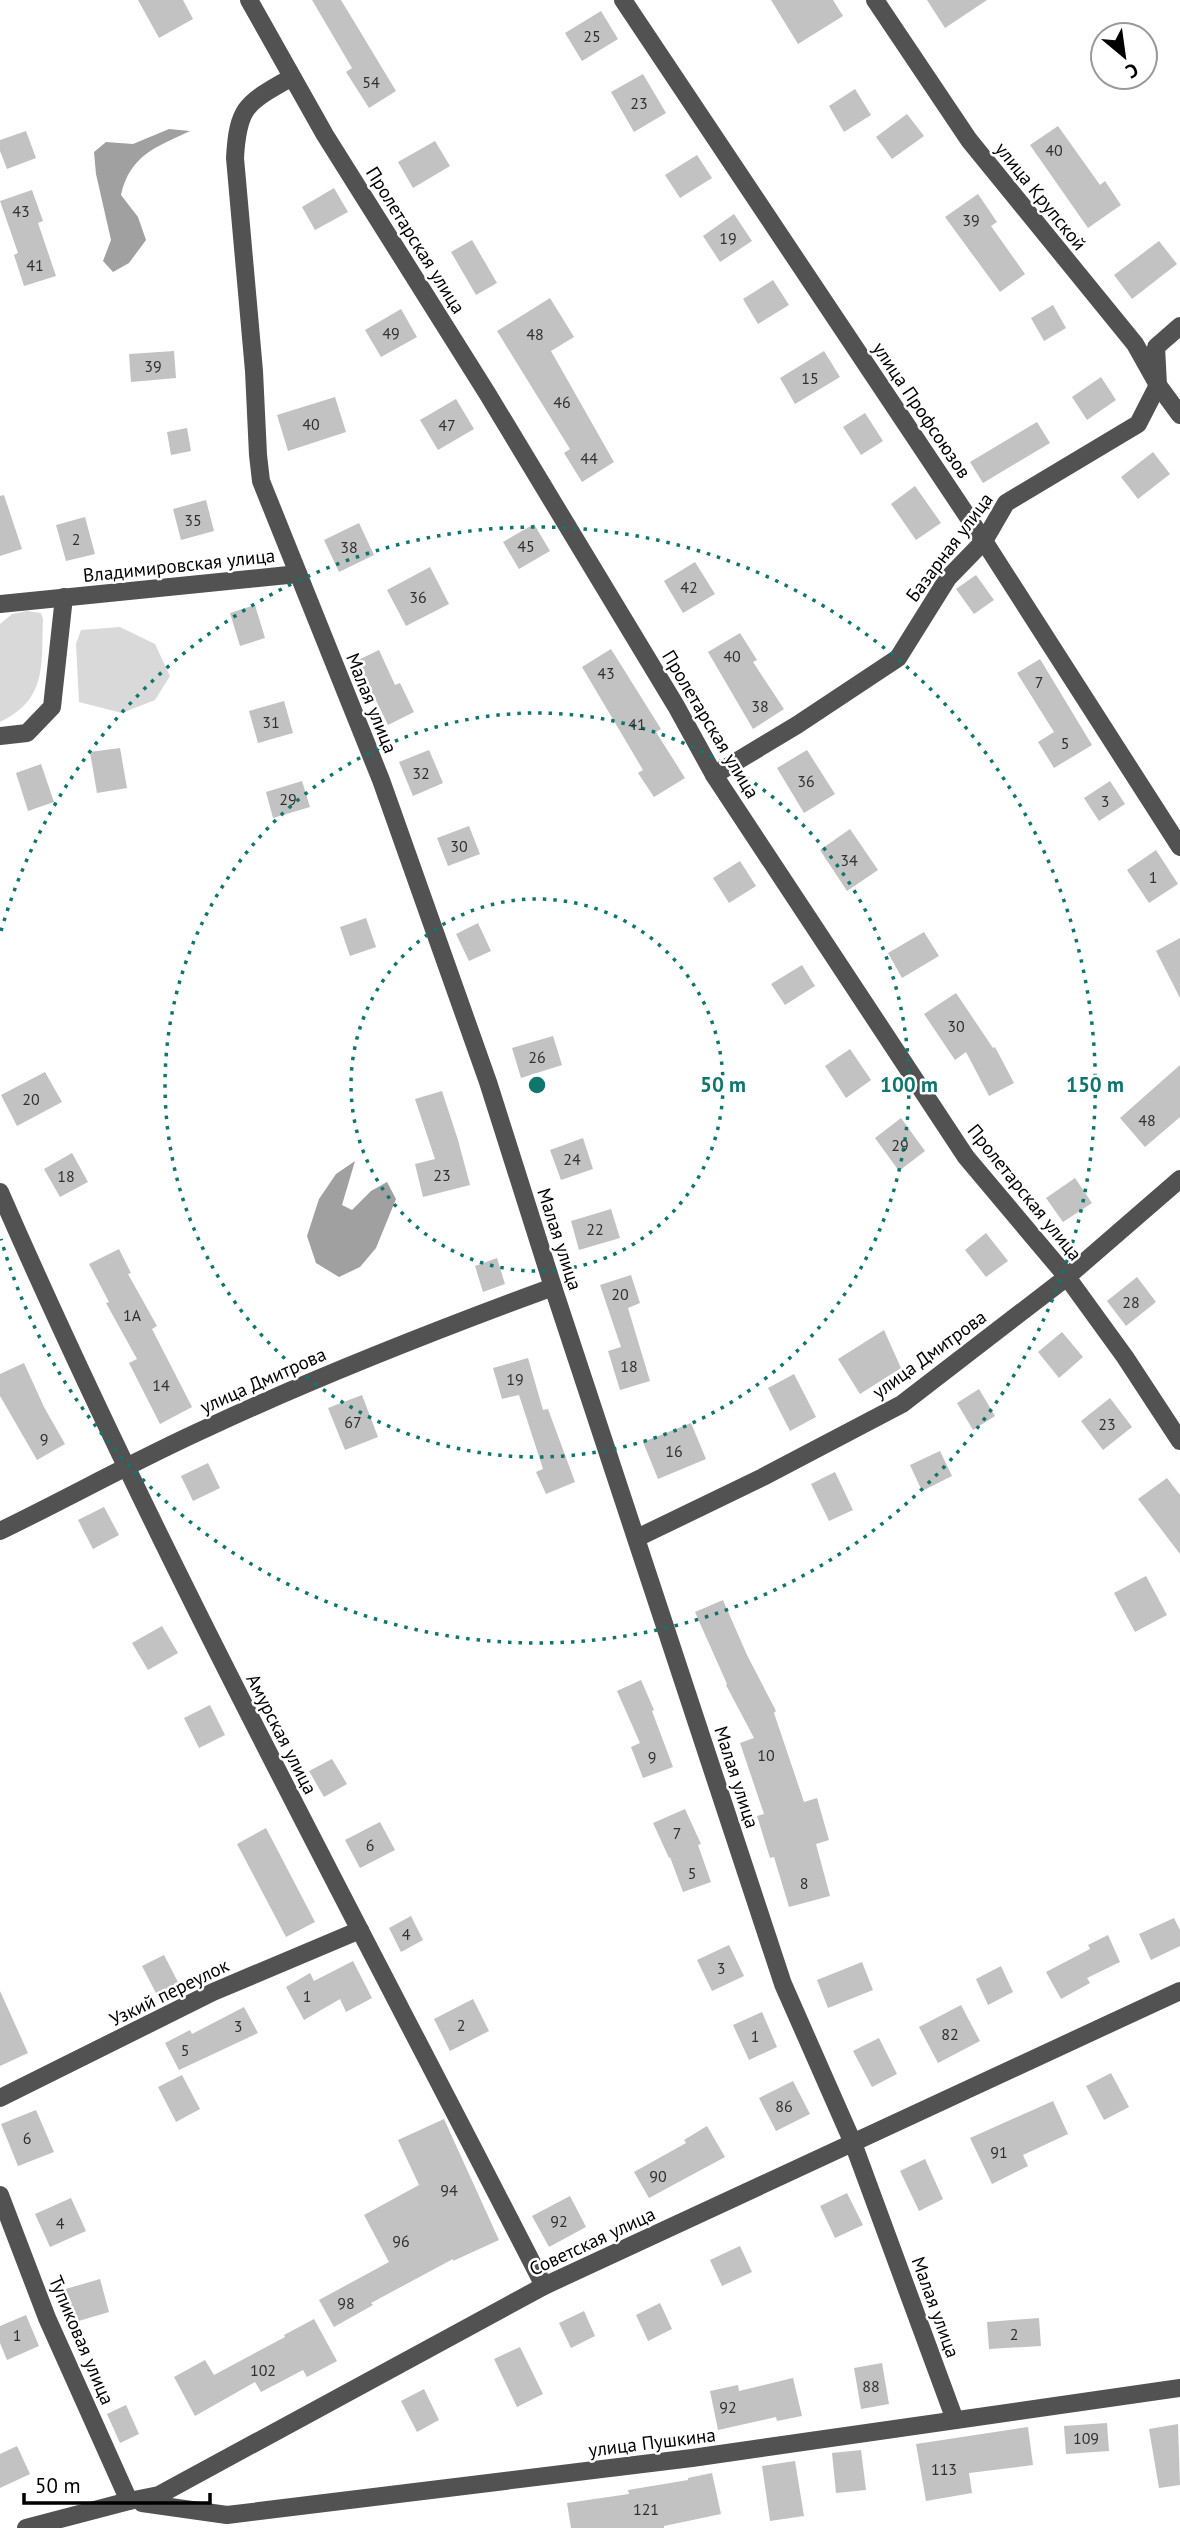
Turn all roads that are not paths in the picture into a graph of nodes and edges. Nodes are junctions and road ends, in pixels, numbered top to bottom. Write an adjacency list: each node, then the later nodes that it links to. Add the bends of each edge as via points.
1 (249, 0): 4 (street, Пролетарская улица)
2 (623, 0): 8 (street, улица Профсоюзов)
3 (875, 0): 6 (street, улица Крупской, via 969,140 1135,344)
4 (292, 76): 9 (street, Малая улица, via 248,105 237,130 234,158 261,481); 13 (street, Пролетарская улица)
5 (1180, 326): 6 (street, via 1156,347)
6 (1158, 385): 7 (street, улица Крупской); 8 (street, Базарная улица, via 1138,424 1006,503)
7 (1180, 415)
8 (984, 541): 13 (street, Базарная улица, via 948,578 898,658); 14 (street, улица Профсоюзов)
9 (298, 574): 10 (street, Владимировская улица); 18 (street, Малая улица, via 381,780 488,1082)
10 (64, 597): 11 (street, Владимировская улица); 12 (street, Владимировская улица, via 52,707 27,733)
11 (0, 604)
12 (0, 736)
13 (715, 775): 17 (street, Пролетарская улица, via 966,1157)
14 (1180, 847)
15 (1180, 1179): 17 (street, улица Дмитрова)
16 (0, 1192): 20 (street, Амурская улица)
17 (1067, 1277): 19 (street, Пролетарская улица); 22 (street, улица Дмитрова, via 902,1404)
18 (553, 1287): 20 (street, улица Дмитрова, via 309,1381); 22 (street, Малая улица)
19 (1180, 1441)
20 (128, 1468): 21 (street, улица Дмитрова); 23 (street, Амурская улица, via 269,1758)
21 (0, 1531)
22 (637, 1538): 26 (street, Малая улица, via 783,1984)
23 (360, 1930): 25 (street, Узкий переулок, via 213,1992); 28 (street, Амурская улица)
24 (1180, 1991): 26 (street, Советская улица)
25 (0, 2098)
26 (853, 2143): 28 (street, Советская улица); 30 (street, Малая улица)
27 (0, 2195): 31 (street, Тупиковая улица, via 47,2318)
28 (544, 2286): 31 (street, Советская улица, via 159,2495)
29 (1180, 2388): 30 (street, улица Пушкина)
30 (956, 2420): 31 (street, улица Пушкина, via 692,2458 227,2515)
31 (129, 2501): 32 (street, Советская улица)
32 (26, 2528)

